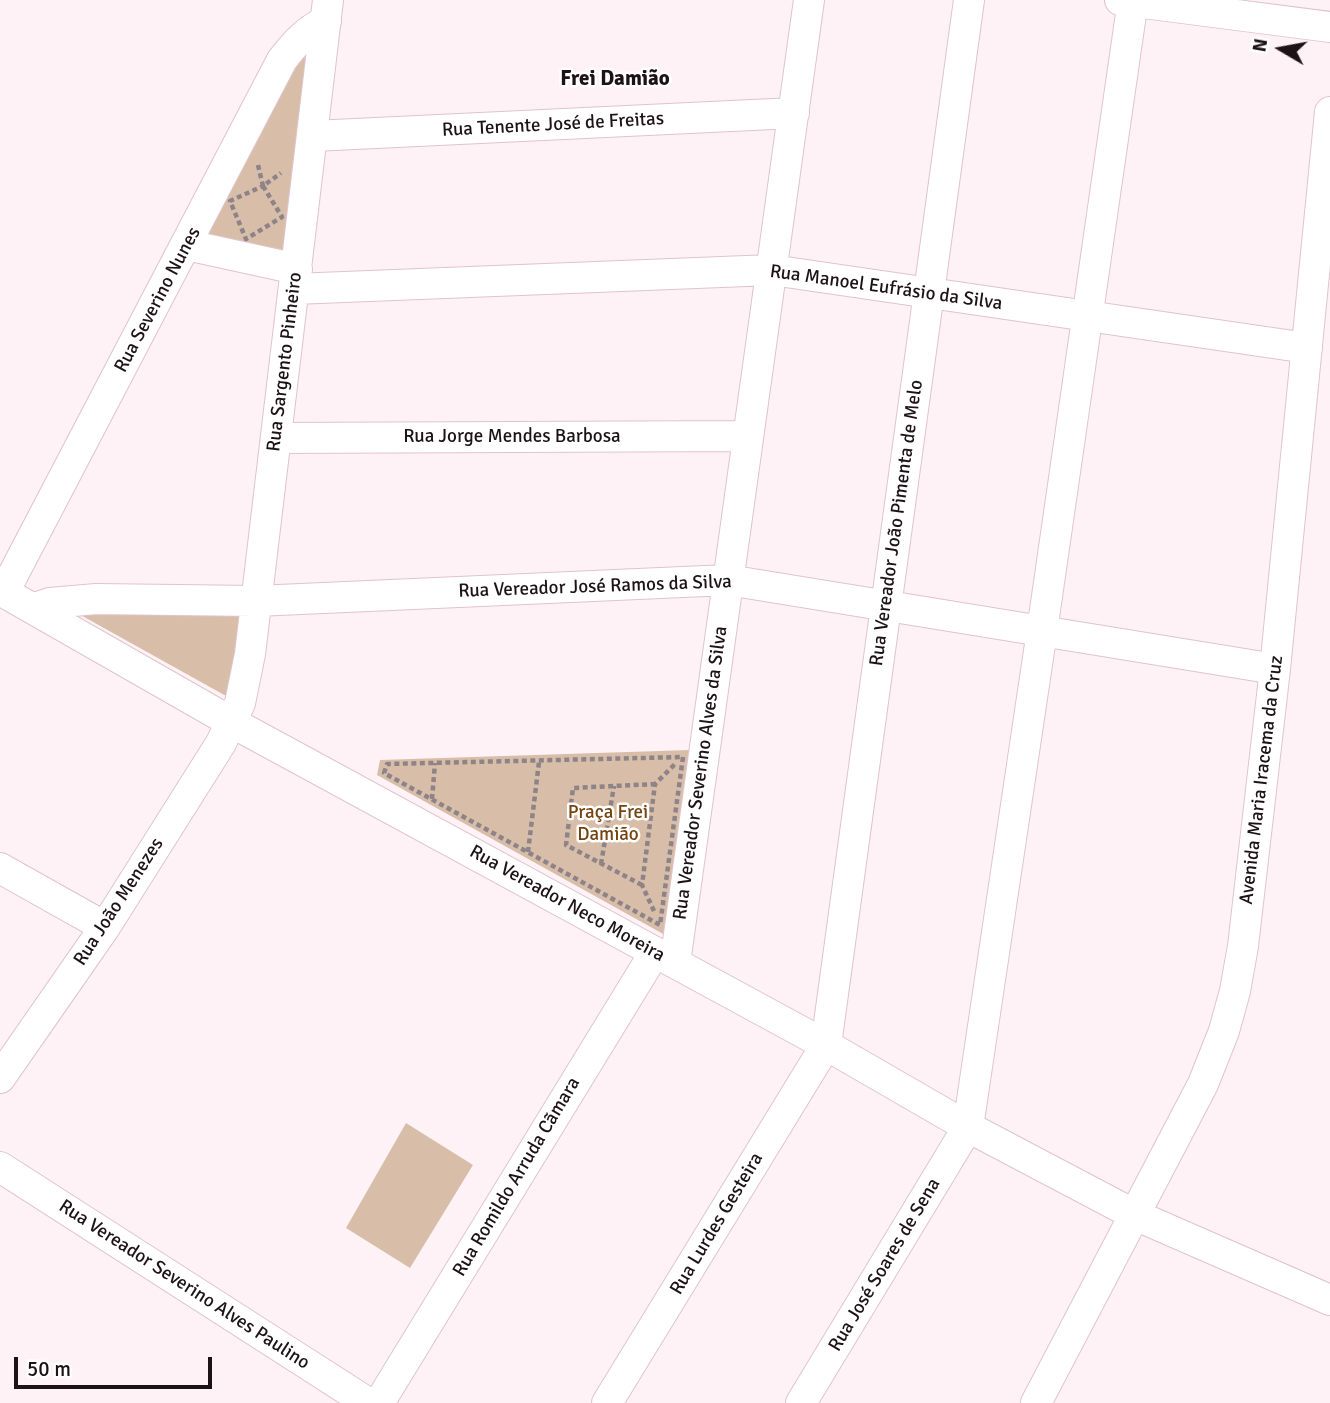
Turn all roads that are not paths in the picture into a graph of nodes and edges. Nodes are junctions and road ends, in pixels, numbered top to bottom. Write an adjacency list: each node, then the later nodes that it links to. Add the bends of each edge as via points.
1 (809, 0): 7 (street, Rua Vereador Severino Alves da Silva)
2 (969, 0): 12 (street, Rua Vereador João Pimenta de Melo)
3 (1128, 0): 5 (street); 13 (street)
4 (327, 11): 8 (street, Rua Sargento Pinheiro); 9 (street, Rua Severino Nunes, via 282,60)
5 (1330, 27)
6 (1330, 111): 14 (street, Avenida Maria Iracema da Cruz)
7 (794, 113): 8 (street, Rua Tenente José de Freitas); 10 (street, Rua Vereador Severino Alves da Silva)
8 (313, 136): 11 (street, Rua Sargento Pinheiro)
9 (187, 245): 11 (street, Rua Manoel Eufrásio da Silva); 18 (street, Rua Severino Nunes)
10 (772, 270): 11 (street, Rua Manoel Eufrásio da Silva); 12 (street, Rua Manoel Eufrásio da Silva); 15 (street, Rua Vereador Severino Alves da Silva)
11 (296, 279): 16 (street, Rua Sargento Pinheiro)
12 (929, 293): 13 (street, Rua Manoel Eufrásio da Silva); 20 (street, Rua Vereador João Pimenta de Melo)
13 (1086, 316): 14 (street, Rua Manoel Eufrásio da Silva); 22 (street)
14 (1307, 348): 23 (street, Avenida Maria Iracema da Cruz)
15 (748, 436): 16 (street, Rua Jorge Mendes Barbosa); 17 (street, Rua Vereador Severino Alves da Silva)
16 (276, 438): 19 (street, Rua Sargento Pinheiro)
17 (728, 580): 19 (street, Rua Vereador José Ramos da Silva); 20 (street, Rua Vereador José Ramos da Silva); 27 (street, Rua Vereador Severino Alves da Silva)
18 (2, 591): 21 (street, Rua Vereador Neco Moreira)
19 (256, 601): 21 (street, Rua Vereador José Ramos da Silva, via 96,599); 24 (street, Rua Sargento Pinheiro, via 245,685)
20 (886, 606): 22 (street, Rua Vereador José Ramos da Silva); 28 (street, Rua Vereador João Pimenta de Melo)
21 (35, 608): 24 (street, Rua Vereador Neco Moreira)
22 (1042, 631): 23 (street, Rua Vereador José Ramos da Silva); 30 (street)
23 (1275, 669): 32 (street, Avenida Maria Iracema da Cruz, via 1235,991 1203,1084)
24 (233, 723): 26 (street, Rua João Menezes); 27 (street, Rua Vereador Neco Moreira)
25 (0, 868): 26 (street)
26 (105, 927): 29 (street, Rua João Menezes)
27 (663, 946): 28 (street, Rua Vereador Neco Moreira); 35 (street, Rua Romildo Arruda Cãmara)
28 (826, 1045): 30 (street, Rua Vereador Neco Moreira); 36 (street, Rua Lurdes Gesteira)
29 (0, 1078)
30 (968, 1126): 32 (street, Rua Vereador Neco Moreira); 37 (street, Rua José Soares de Sena)
31 (0, 1167): 34 (street, Rua Vereador Severino Alves Paulino)
32 (1135, 1215): 33 (street, Rua Vereador Neco Moreira); 38 (street, Avenida Maria Iracema da Cruz)
33 (1330, 1300)
34 (368, 1403)
35 (379, 1403)
36 (607, 1403)
37 (802, 1403)
38 (1036, 1403)

